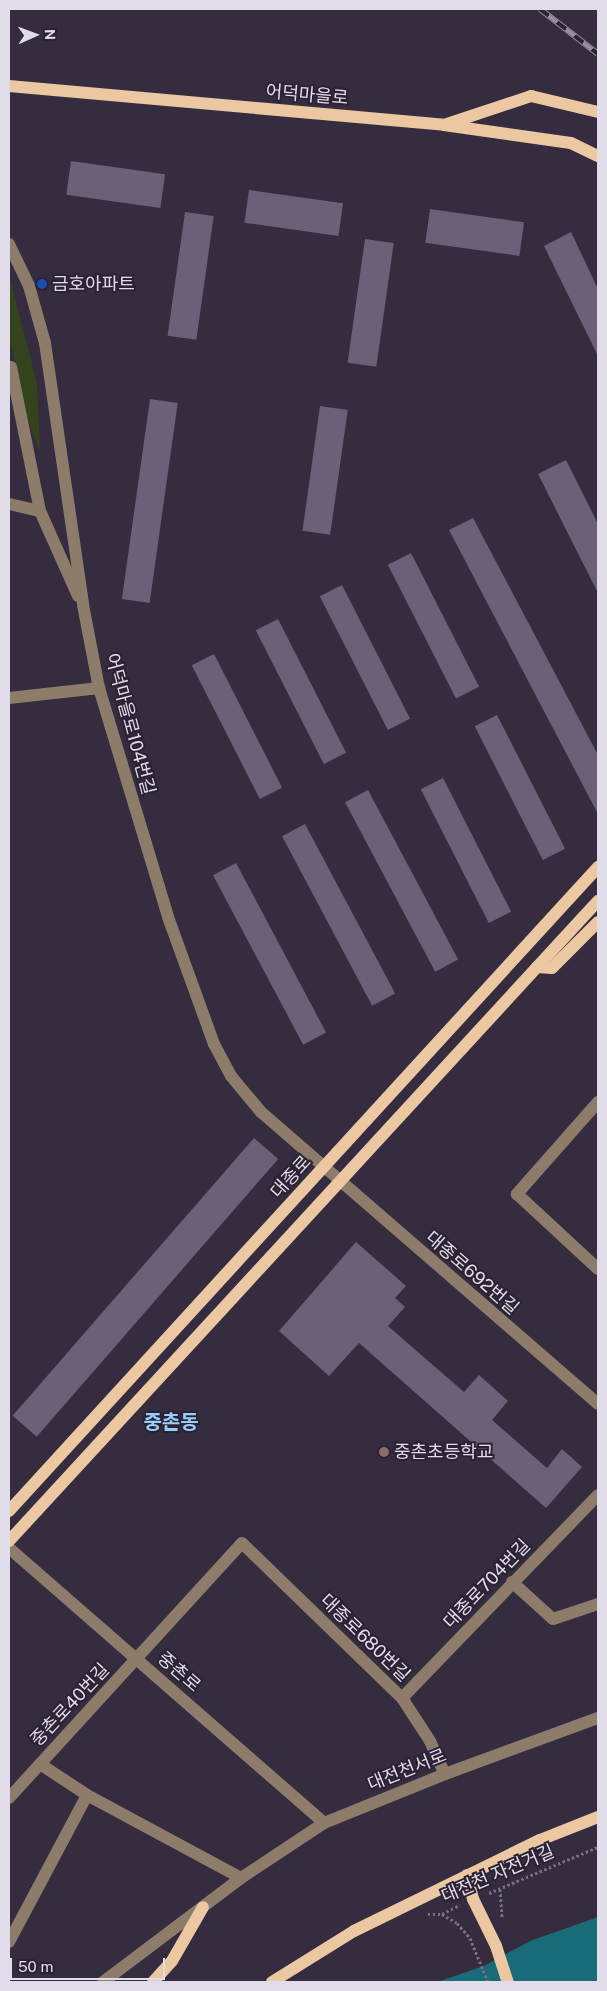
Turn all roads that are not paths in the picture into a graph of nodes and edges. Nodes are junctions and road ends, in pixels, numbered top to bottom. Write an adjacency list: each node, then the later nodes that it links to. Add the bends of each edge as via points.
1 (9, 86): 3 (main road, 어덕마을로)
2 (598, 112): 3 (main road, via 531,96)
3 (444, 125): 4 (main road, 어덕마을로, via 571,143)
4 (598, 156)
5 (9, 244): 9 (street, 어덕마을로104번길, via 29,286 45,343)
6 (11, 367): 8 (street)
7 (9, 504): 8 (street)
8 (40, 511): 9 (street)
9 (83, 604): 10 (street, 어덕마을로104번길)
10 (99, 688): 11 (street); 19 (street, 어덕마을로104번길, via 168,917 214,1044 231,1076 261,1112)
11 (9, 698)
12 (598, 861): 16 (main road)
13 (598, 867): 16 (main road, 대종로)
14 (598, 901): 17 (main road)
15 (598, 922): 17 (main road, via 552,968)
16 (518, 954): 19 (main road, 대종로)
17 (537, 967): 20 (main road)
18 (598, 1102): 21 (street, via 517,1194)
19 (323, 1168): 20 (street, 대종로692번길); 24 (main road, 대종로)
20 (340, 1182): 22 (street, 대종로692번길); 25 (main road)
21 (598, 1269)
22 (598, 1404)
23 (598, 1495): 28 (street, 대종로704번길)
24 (9, 1511)
25 (9, 1541)
26 (242, 1543): 30 (street, 중촌로40번길); 31 (street, 대종로680번길)
27 (9, 1548): 30 (street, 중촌로)
28 (512, 1582): 29 (street, via 552,1619); 31 (street, 대종로704번길)
29 (598, 1604)
30 (137, 1658): 33 (street, 중촌로40번길); 38 (street, 중촌로)
31 (402, 1698): 34 (street, 대종로680번길, via 430,1741)
32 (598, 1718): 34 (street, 대전천서로)
33 (40, 1764): 35 (street); 36 (street, 중촌로40번길)
34 (445, 1774): 38 (street, 대전천서로)
35 (87, 1796): 40 (street); 42 (street)
36 (9, 1798)
37 (598, 1817): 39 (main road)
38 (324, 1823): 40 (street, 대전천서로)
39 (467, 1875): 45 (main road, via 354,1931); 46 (main road, via 473,1899 496,1946)
40 (241, 1878): 41 (street, 대전천서로)
41 (202, 1907): 43 (street, 대전천서로); 44 (main road, via 172,1961)
42 (9, 1942)
43 (102, 1982)
44 (153, 1982)
45 (272, 1982)
46 (508, 1982)

